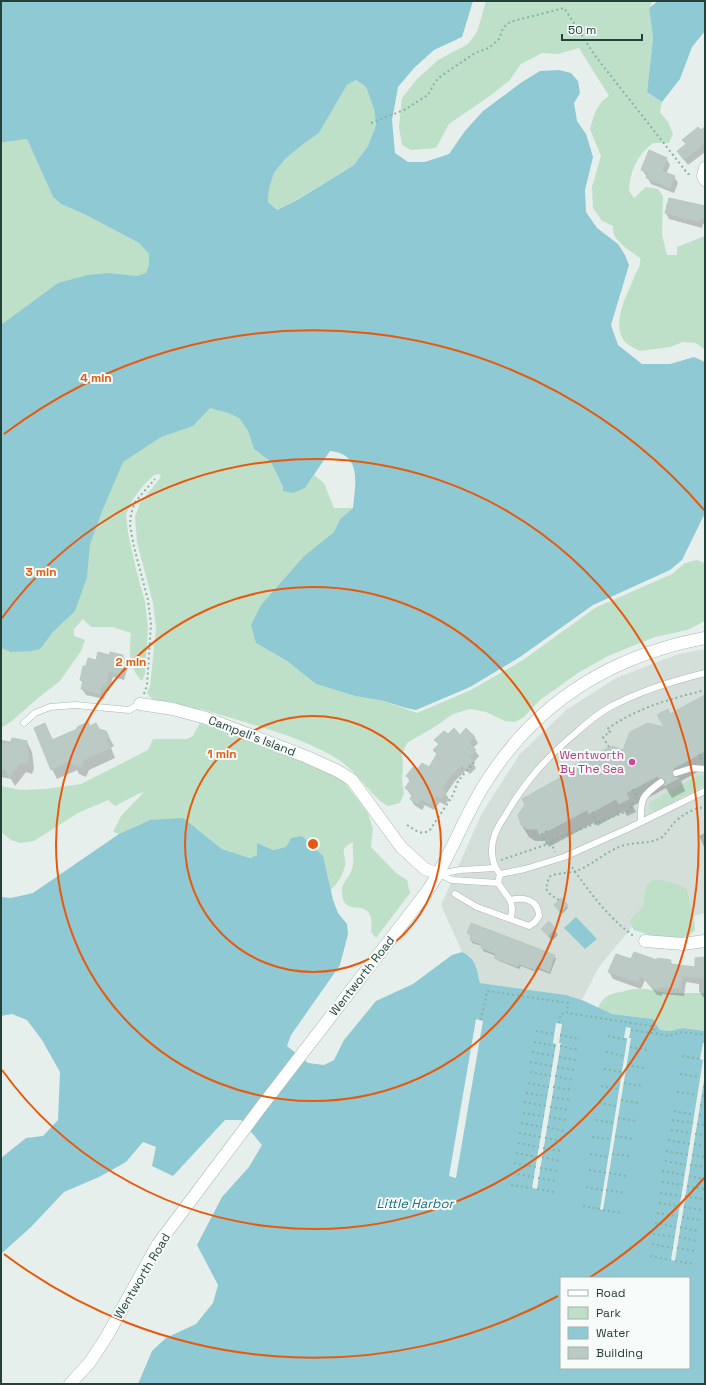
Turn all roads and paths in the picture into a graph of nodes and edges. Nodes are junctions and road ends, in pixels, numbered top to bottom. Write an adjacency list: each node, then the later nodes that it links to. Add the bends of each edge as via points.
1 (370, 123): 2 (path, via 404,110 428,95 441,76 475,53 489,48 499,39 503,28 510,22 564,8 596,57 688,174)
2 (704, 175)
3 (154, 479): 7 (path, via 135,502 130,519 151,624 147,685)
4 (705, 638): 30 (main road, Wentworth Road, via 655,650 614,666 586,681 546,711 515,742 496,767 465,820)
5 (705, 673): 28 (lane, via 658,686 609,708 564,743 525,784 503,818 493,837)
6 (705, 690): 9 (path, via 649,706 616,723 607,729 610,732 603,737)
7 (140, 704): 8 (lane, Campell's Island, via 128,710 75,705 50,707 35,713); 30 (main road, Campell's Island, via 206,718 338,771 352,780 401,847 425,870)
8 (24, 723)
9 (609, 747)
10 (700, 754): 11 (path, via 699,758)
11 (705, 759)
12 (475, 761): 22 (path, via 458,781 430,830 420,833)
13 (705, 769): 14 (lane, via 692,768)
14 (676, 773)
15 (661, 782): 20 (lane, via 643,799)
16 (633, 789): 21 (path, via 636,793 630,810)
17 (705, 791): 20 (lane)
18 (705, 807): 25 (path, via 678,819)
19 (592, 812): 21 (path)
20 (641, 822): 27 (lane)
21 (597, 823): 26 (path, via 553,840)
22 (406, 825)
23 (547, 831): 26 (path, via 542,834)
24 (659, 834): 25 (path)
25 (661, 837): 29 (path, via 653,841 629,844)
26 (547, 845): 28 (path)
27 (564, 857): 29 (path); 31 (lane)
28 (494, 865): 30 (lane); 31 (lane)
29 (575, 871): 35 (path, via 549,877 546,889); 37 (path, via 598,904 628,932)
30 (439, 874): 32 (lane, via 452,880); 221 (main road, Wentworth Road, via 158,1244 90,1362)
31 (500, 874): 32 (lane)
32 (498, 883): 34 (lane)
33 (455, 894): 36 (lane, via 477,907)
34 (510, 900): 36 (lane, via 513,909); 36 (lane, via 529,900 539,909 540,916 529,926)
35 (559, 900)
36 (510, 919)
37 (645, 941): 38 (main road, via 683,944)
38 (705, 941)
39 (566, 1013): 40 (path, via 568,1003 486,991); 41 (path, via 560,1014); 45 (path, via 651,1026)
40 (481, 1020)
41 (559, 1023)
42 (631, 1030): 45 (path)
43 (536, 1031): 44 (path)
44 (554, 1034)
45 (658, 1034): 47 (path, via 668,1036 682,1032)
46 (560, 1035): 49 (path)
47 (705, 1035)
48 (608, 1036): 50 (path)
49 (580, 1039)
50 (627, 1040)
51 (534, 1042): 52 (path)
52 (556, 1046)
53 (560, 1046): 55 (path)
54 (630, 1047): 56 (path)
55 (578, 1050)
56 (647, 1050)
57 (532, 1052): 59 (path)
58 (606, 1052): 60 (path)
59 (554, 1056)
60 (624, 1056)
61 (682, 1056): 63 (path)
62 (559, 1057): 64 (path)
63 (700, 1059)
64 (576, 1060)
65 (530, 1062): 67 (path)
66 (627, 1065): 69 (path)
67 (552, 1066)
68 (557, 1067): 71 (path)
69 (644, 1068)
70 (604, 1069): 73 (path)
71 (574, 1070)
72 (530, 1072): 75 (path)
73 (622, 1072)
74 (680, 1074): 77 (path)
75 (551, 1076)
76 (555, 1076): 78 (path)
77 (700, 1077)
78 (573, 1080)
79 (624, 1082): 82 (path)
80 (528, 1083): 83 (path)
81 (601, 1086): 85 (path)
82 (642, 1086)
83 (549, 1087)
84 (554, 1087): 86 (path)
85 (619, 1089)
86 (572, 1090)
87 (677, 1092): 89 (path)
88 (526, 1093): 90 (path)
89 (698, 1095)
90 (547, 1096)
91 (702, 1096): 92 (path)
92 (705, 1096)
93 (552, 1097): 94 (path)
94 (570, 1100)
95 (621, 1100): 98 (path)
96 (524, 1102): 100 (path)
97 (599, 1103): 101 (path)
98 (638, 1103)
99 (700, 1105): 102 (path)
100 (546, 1106)
101 (616, 1106)
102 (705, 1106)
103 (550, 1107): 104 (path)
104 (568, 1110)
105 (674, 1111): 108 (path)
106 (523, 1113): 109 (path)
107 (699, 1114): 110 (path)
108 (694, 1115)
109 (544, 1116)
110 (705, 1116)
111 (549, 1117): 113 (path)
112 (618, 1118): 116 (path)
113 (566, 1120)
114 (596, 1120): 117 (path)
115 (672, 1120): 118 (path)
116 (636, 1121)
117 (614, 1123)
118 (693, 1123)
119 (521, 1124): 122 (path)
120 (697, 1124): 121 (path)
121 (705, 1125)
122 (542, 1127)
123 (547, 1127): 125 (path)
124 (671, 1130): 127 (path)
125 (564, 1131)
126 (519, 1133): 131 (path)
127 (691, 1133)
128 (695, 1134): 130 (path)
129 (615, 1136): 135 (path)
130 (705, 1136)
131 (541, 1137)
132 (592, 1137): 134 (path)
133 (545, 1138): 137 (path)
134 (611, 1139)
135 (632, 1139)
136 (668, 1140): 139 (path)
137 (563, 1141)
138 (518, 1143): 142 (path)
139 (690, 1144)
140 (694, 1144): 141 (path)
141 (705, 1146)
142 (539, 1147)
143 (544, 1148): 144 (path)
144 (561, 1151)
145 (666, 1151): 150 (path)
146 (516, 1153): 152 (path)
147 (590, 1154): 154 (path)
148 (612, 1154): 151 (path)
149 (692, 1154): 155 (path)
150 (688, 1155)
151 (630, 1156)
152 (537, 1157)
153 (542, 1157): 156 (path)
154 (608, 1157)
155 (705, 1157)
156 (560, 1161)
157 (665, 1161): 159 (path)
158 (514, 1163): 161 (path)
159 (686, 1165)
160 (690, 1165): 162 (path)
161 (536, 1167)
162 (705, 1167)
163 (540, 1168): 165 (path)
164 (588, 1170): 168 (path)
165 (558, 1171)
166 (662, 1171): 170 (path)
167 (513, 1173): 173 (path)
168 (606, 1173)
169 (609, 1173): 171 (path)
170 (684, 1175)
171 (626, 1176)
172 (689, 1176): 175 (path)
173 (534, 1177)
174 (538, 1178): 176 (path)
175 (705, 1179)
176 (556, 1181)
177 (662, 1182): 179 (path)
178 (511, 1184): 182 (path)
179 (683, 1185)
180 (687, 1186): 184 (path)
181 (586, 1187): 185 (path)
182 (532, 1188)
183 (537, 1189): 187 (path)
184 (704, 1189)
185 (603, 1190)
186 (606, 1190): 189 (path)
187 (554, 1192)
188 (660, 1192): 190 (path)
189 (625, 1193)
190 (681, 1196)
191 (685, 1196): 192 (path)
192 (702, 1199)
193 (659, 1203): 195 (path)
194 (582, 1206): 197 (path)
195 (680, 1206)
196 (684, 1207): 199 (path)
197 (600, 1209)
198 (603, 1210): 200 (path)
199 (702, 1210)
200 (622, 1213)
201 (657, 1213): 202 (path)
202 (678, 1216)
203 (682, 1217): 204 (path)
204 (700, 1220)
205 (655, 1223): 206 (path)
206 (676, 1227)
207 (680, 1227): 208 (path)
208 (698, 1231)
209 (653, 1234): 210 (path)
210 (674, 1237)
211 (678, 1238): 212 (path)
212 (697, 1240)
213 (652, 1244): 214 (path)
214 (673, 1248)
215 (677, 1248): 216 (path)
216 (696, 1251)
217 (650, 1256): 218 (path)
218 (671, 1260)
219 (675, 1260): 220 (path)
220 (694, 1264)
221 (70, 1384)

